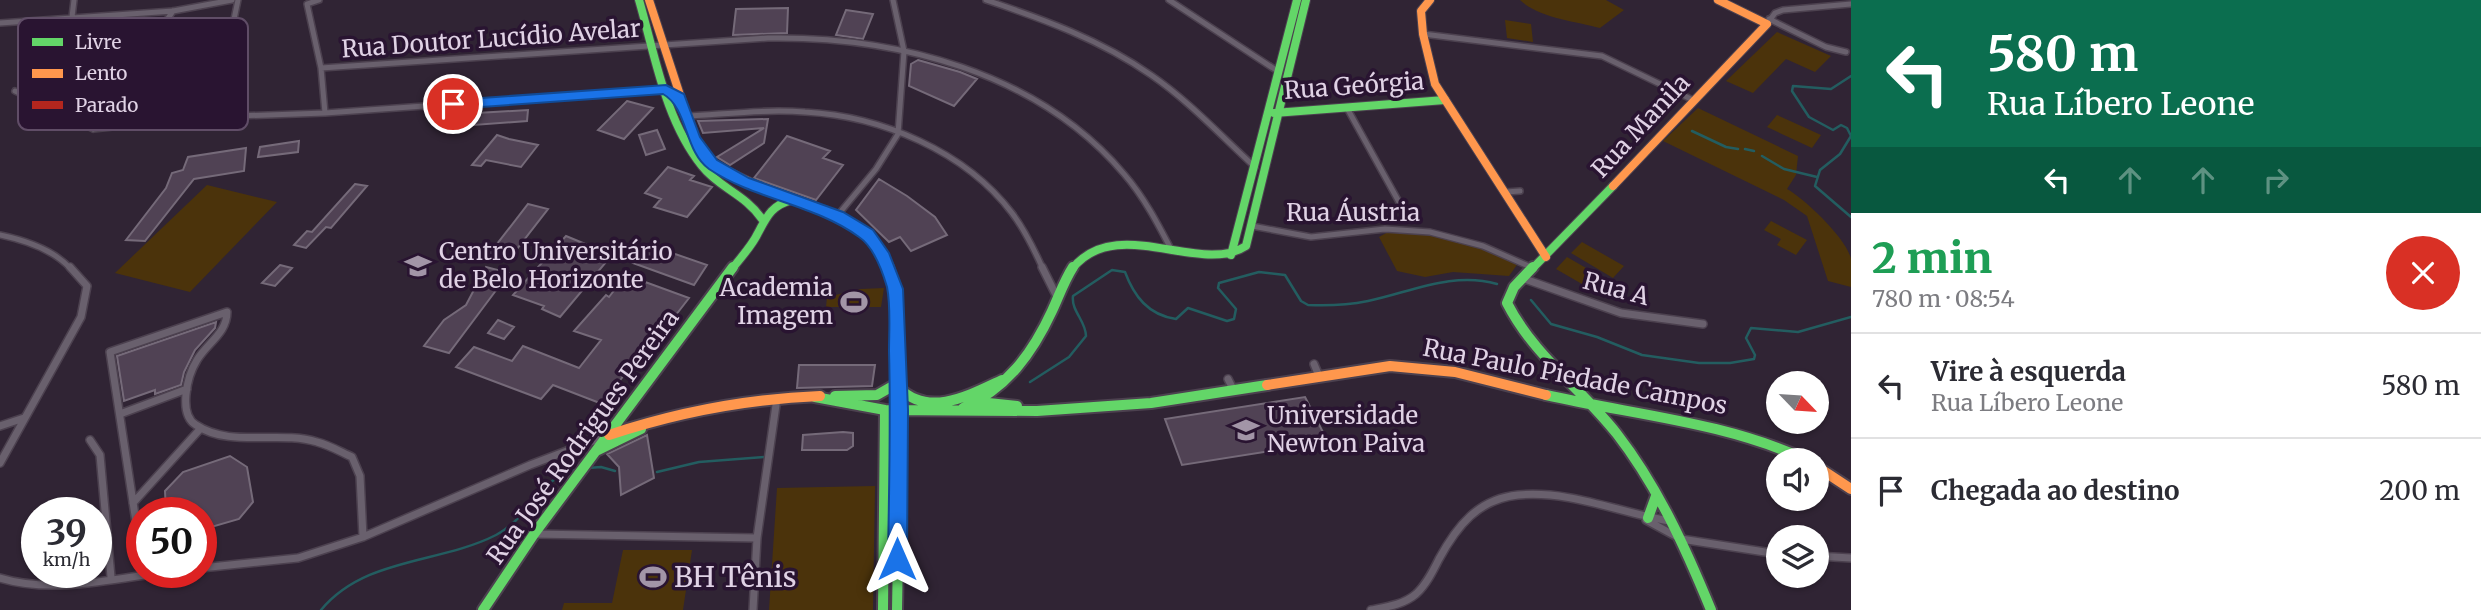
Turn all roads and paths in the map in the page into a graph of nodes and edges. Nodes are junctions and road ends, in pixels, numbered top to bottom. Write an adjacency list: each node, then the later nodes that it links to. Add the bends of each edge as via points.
1 (74, 0): 16 (street)
2 (232, 0): 15 (street)
3 (238, 0): 19 (street)
4 (319, 0): 27 (street, via 307,4)
5 (639, 0): 24 (street)
6 (649, 0): 24 (street)
7 (893, 0): 25 (street)
8 (986, 0): 42 (street, via 1065,28 1133,64 1171,90)
9 (1171, 0): 28 (street)
10 (1297, 0): 28 (street)
11 (1306, 0): 38 (street)
12 (1430, 0): 23 (street, via 1421,11)
13 (1718, 0): 21 (street)
14 (1851, 4): 21 (street, via 1783,10)
15 (173, 11): 16 (street); 18 (street)
16 (72, 17): 17 (street)
17 (60, 18)
18 (168, 18)
19 (234, 18)
20 (18, 22): 22 (street)
21 (1768, 22): 26 (street); 33 (street, Rua Manila)
22 (0, 23)
23 (1423, 34): 32 (street, via 1435,84); 33 (street, via 1602,56)
24 (659, 46): 25 (street, Rua Doutor Lucídio Avelar, via 786,38); 27 (street, Rua Doutor Lucídio Avelar); 29 (street); 34 (street)
25 (904, 51): 41 (street); 51 (street, Rua Doutor Lucídio Avelar, via 957,65 1037,101 1092,142 1152,212)
26 (1846, 52)
27 (321, 68): 37 (street)
28 (1279, 72): 36 (street)
29 (666, 89): 34 (street, via 660,99); 37 (street)
30 (15, 91): 31 (street)
31 (18, 92)
32 (1445, 100): 35 (street, Rua Geórgia); 44 (street)
33 (1693, 100): 53 (street, Rua Manila)
34 (675, 101): 40 (street); 48 (street, via 683,141 692,156 704,170 754,205)
35 (1347, 108): 38 (street, Rua Geórgia); 46 (street)
36 (1268, 112): 38 (street, Rua Geórgia); 42 (street)
37 (325, 113): 39 (street)
38 (1280, 114): 49 (street)
39 (248, 116)
40 (687, 116): 41 (street, via 809,112); 45 (street, via 694,138 712,164)
41 (898, 134): 47 (street); 55 (street, via 933,147 984,180 1011,210)
42 (1255, 167): 52 (street)
43 (1520, 191): 44 (street)
44 (1506, 192): 53 (street)
45 (796, 199): 47 (street); 48 (street, via 774,205)
46 (1404, 211)
47 (837, 216): 63 (street, via 867,234 886,262 895,289)
48 (762, 219): 72 (street, Rua José Rodrigues Pereira, via 758,234)
49 (1252, 226): 52 (street, via 1246,246); 54 (street, Rua Áustria, via 1300,237 1416,230 1468,242)
50 (0, 235): 80 (street, via 63,260 87,286 81,317)
51 (1172, 251): 52 (street); 57 (street, via 1121,246 1097,250 1072,267)
52 (1231, 255)
53 (1546, 257): 54 (street, Rua Manila)
54 (1533, 268): 56 (street, Rua Manila)
55 (1046, 278): 57 (street); 58 (street)
56 (1522, 278): 59 (street, Rua A, via 1621,313); 70 (street, via 1504,308)
57 (1065, 282): 58 (street)
58 (1058, 299): 61 (street, via 1034,350)
59 (1703, 324)
60 (1314, 365): 62 (street)
61 (1012, 374): 64 (street); 68 (street)
62 (1319, 376): 70 (street, Rua Paulo Piedade Campos, via 1390,366 1420,368); 75 (street, Rua Paulo Piedade Campos, via 1231,384 1152,403)
63 (898, 383): 66 (street, via 882,396); 68 (street, Rua Paulo Piedade Campos, via 902,396 910,401); 74 (street)
64 (1000, 387): 69 (street); 71 (street, via 1003,400)
65 (187, 390): 78 (street); 78 (street, via 196,361 227,324 227,312 110,352); 82 (street, via 192,423)
66 (815, 397): 67 (street); 73 (street, Rua Paulo Piedade Campos)
67 (776, 398): 79 (street, via 727,402); 100 (street)
68 (954, 400): 69 (street, Rua Paulo Piedade Campos)
69 (980, 402): 71 (street, Rua Paulo Piedade Campos); 76 (street)
70 (1593, 405): 77 (street, Rua Paulo Piedade Campos); 84 (street)
71 (1017, 406): 75 (street, Rua Paulo Piedade Campos)
72 (630, 408): 79 (street, via 638,418); 83 (street, Rua José Rodrigues Pereira)
73 (885, 410): 74 (street, Rua Paulo Piedade Campos); 110 (street)
74 (900, 410): 76 (street, Rua Paulo Piedade Campos); 111 (street)
75 (1037, 411): 76 (street, Rua Paulo Piedade Campos)
76 (942, 412)
77 (1632, 412): 84 (street, via 1618,419); 86 (street, Rua Paulo Piedade Campos, via 1724,426)
78 (120, 414): 93 (street)
79 (662, 417): 83 (street); 87 (street)
80 (24, 418): 81 (street); 88 (street)
81 (0, 426)
82 (201, 428): 94 (street); 99 (street, via 210,434 316,441 352,457 360,476)
83 (608, 435): 87 (street, Rua José Rodrigues Pereira); 99 (street)
84 (1618, 435): 91 (street)
85 (90, 440): 92 (street, via 100,455)
86 (1784, 448)
87 (595, 452): 98 (street, Rua José Rodrigues Pereira)
88 (0, 463)
89 (1829, 475): 90 (street)
90 (1851, 489)
91 (1656, 496): 96 (street); 97 (street)
92 (104, 497)
93 (132, 497)
94 (138, 497)
95 (1636, 515): 96 (street); 101 (street); 112 (street, via 1590,501 1520,495 1485,502 1449,542 1420,590 1411,598)
96 (1648, 518): 97 (street)
97 (1670, 521): 101 (street)
98 (534, 534): 100 (street); 108 (street, Rua José Rodrigues Pereira)
99 (363, 537): 105 (street, via 298,558)
100 (757, 538): 109 (street)
101 (1681, 539): 102 (street); 113 (street)
102 (1766, 552)
103 (1829, 557): 104 (street)
104 (1851, 558)
105 (217, 566)
106 (0, 578): 107 (street)
107 (21, 584)
108 (483, 610)
109 (752, 610)
110 (883, 610)
111 (897, 610)
112 (1371, 610)
113 (1711, 610)

